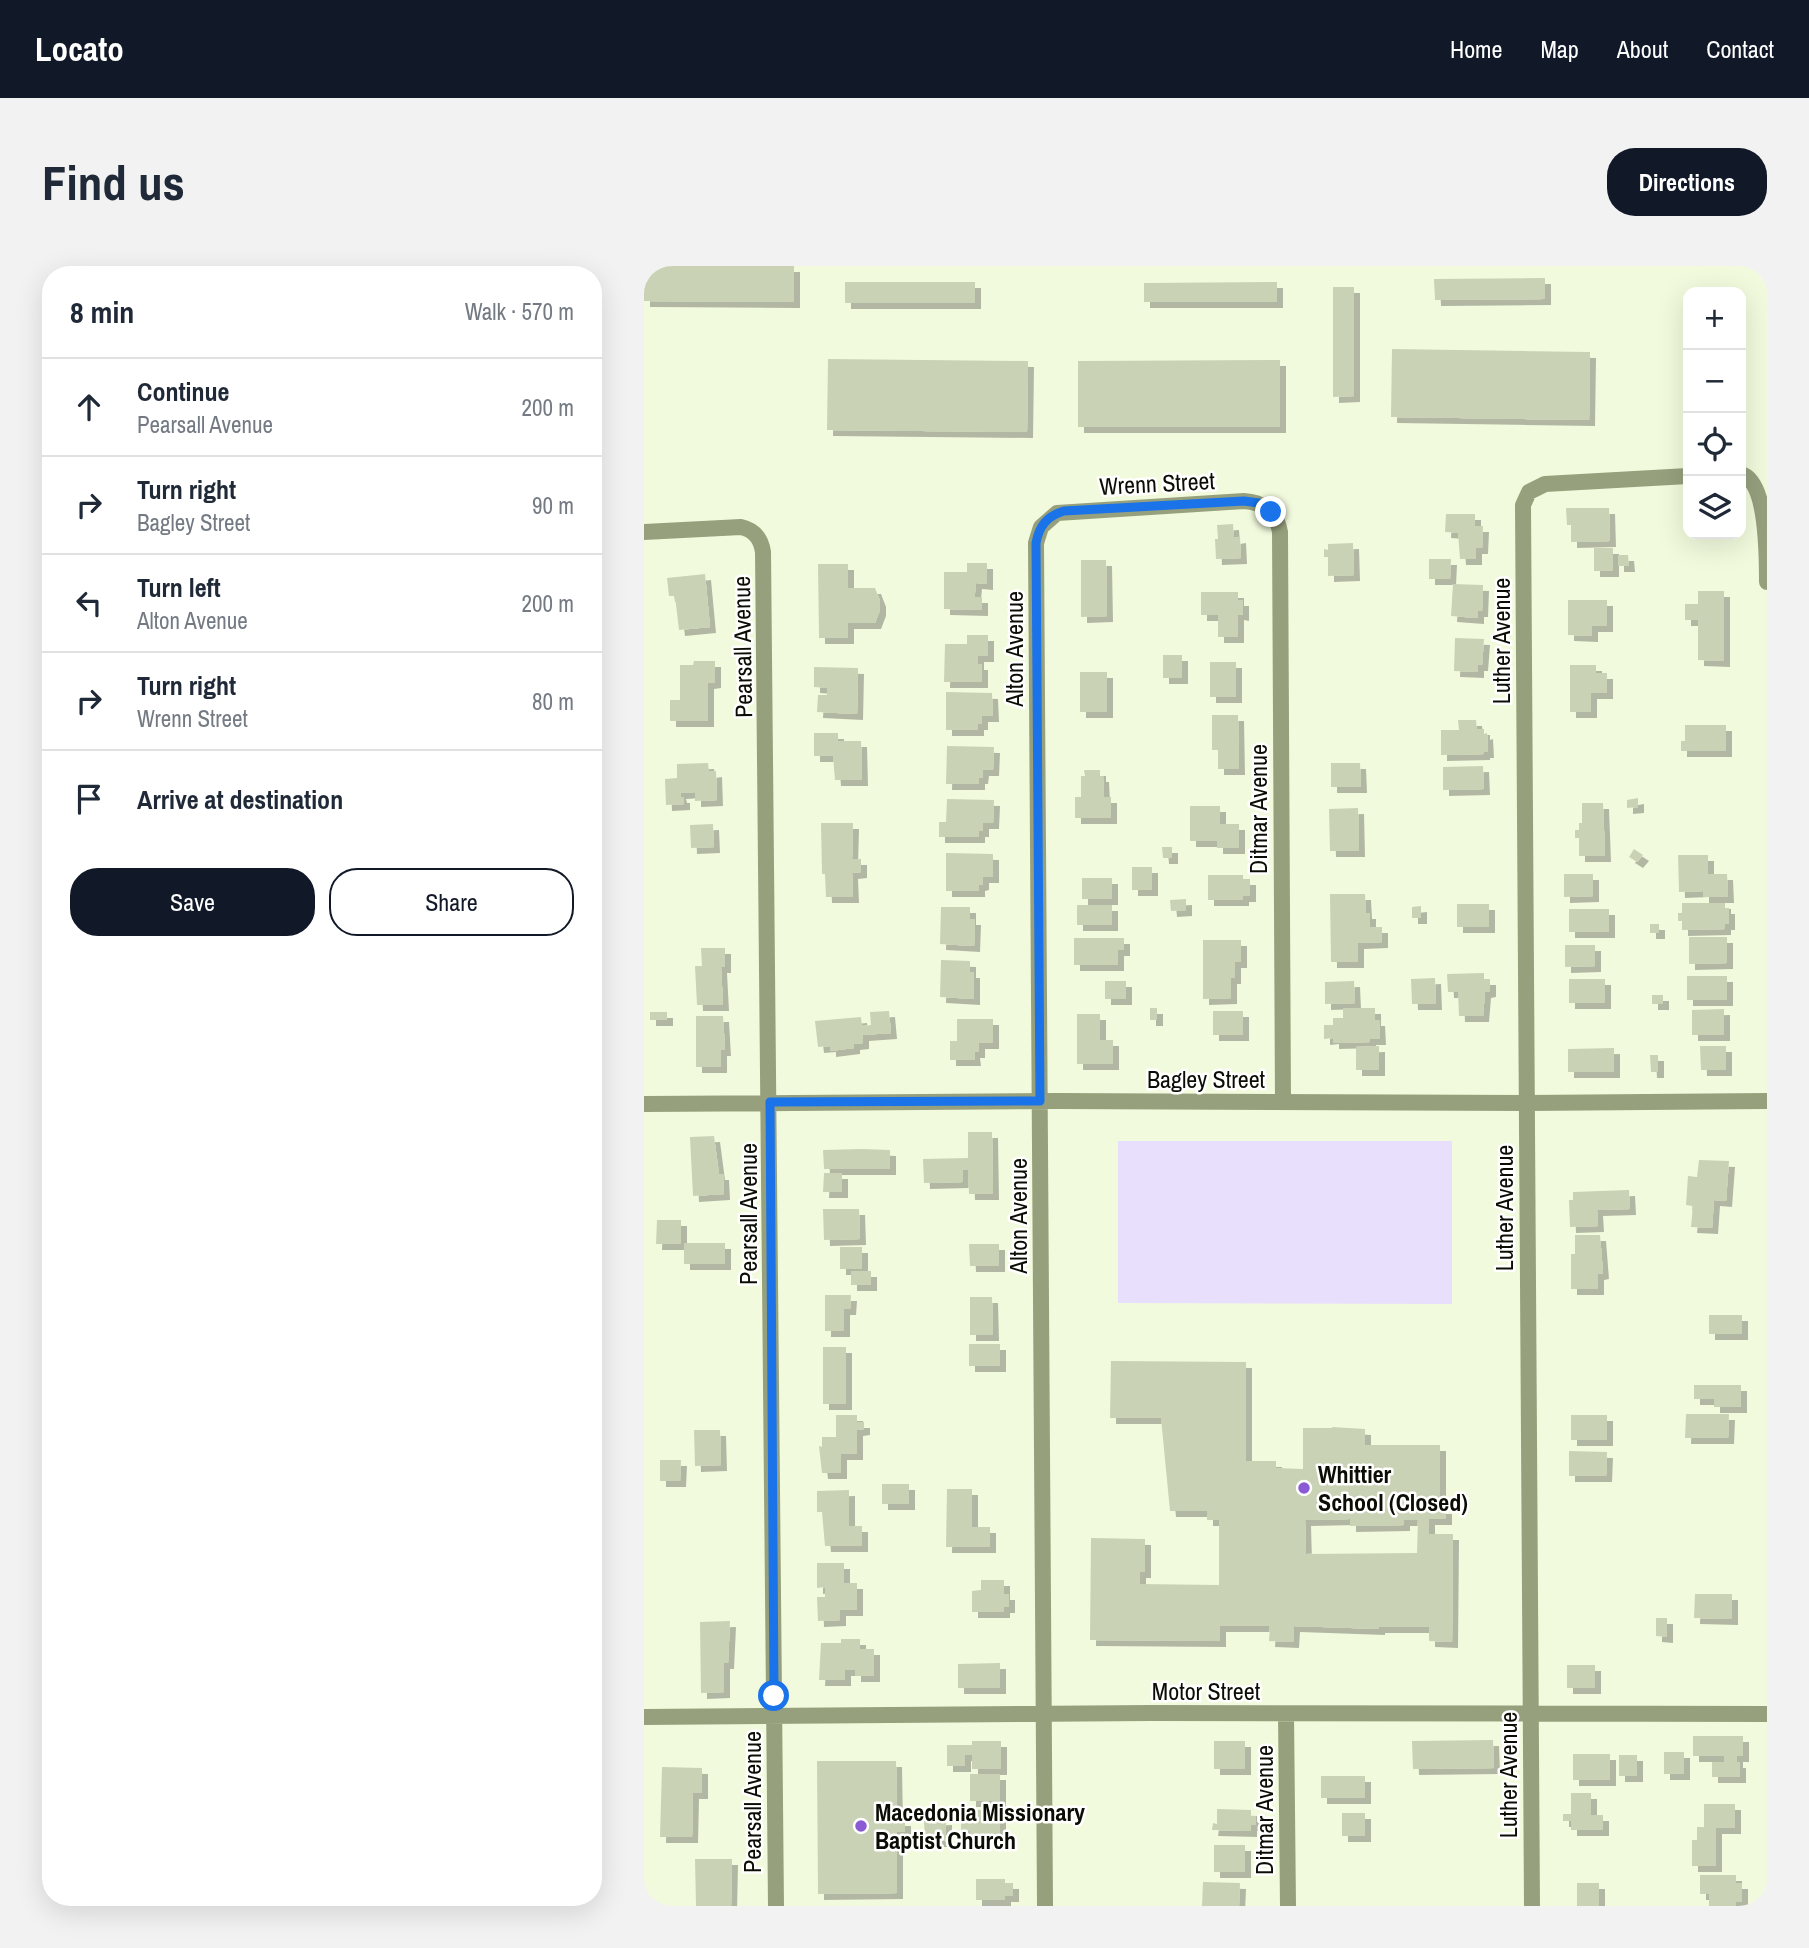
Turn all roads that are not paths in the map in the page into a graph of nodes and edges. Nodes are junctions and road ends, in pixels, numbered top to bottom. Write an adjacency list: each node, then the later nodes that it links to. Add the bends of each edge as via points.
1 (1683, 476): 11 (street, Luther Avenue, via 1545,484 1524,500)
2 (1747, 476): 6 (street, via 1763,493 1766,506)
3 (1275, 517): 4 (street, Wrenn Street, via 1259,503 1244,501 1064,511); 8 (street, Ditmar Avenue, via 1280,532)
4 (1041, 527): 7 (street, Alton Avenue, via 1036,543)
5 (644, 532): 10 (street, Pearsall Avenue, via 746,528 759,538 763,552)
6 (1767, 582)
7 (1040, 1101): 8 (street, Bagley Street); 10 (street, Bagley Street); 13 (street, Alton Avenue)
8 (1283, 1101): 11 (street, Bagley Street)
9 (1767, 1101): 11 (street, Bagley Street)
10 (770, 1102): 12 (street, Bagley Street); 17 (street, Pearsall Avenue)
11 (1527, 1103): 15 (street, Luther Avenue)
12 (644, 1104)
13 (1044, 1714): 14 (street, Motor Street); 17 (street, Motor Street); 20 (street, Alton Avenue)
14 (1286, 1714): 15 (street, Motor Street); 21 (street, Ditmar Avenue)
15 (1531, 1714): 16 (street, Motor Street); 22 (street, Luther Avenue)
16 (1767, 1714)
17 (774, 1716): 18 (street, Motor Street); 19 (street, Pearsall Avenue)
18 (644, 1717)
19 (776, 1906)
20 (1045, 1906)
21 (1288, 1906)
22 (1532, 1906)

